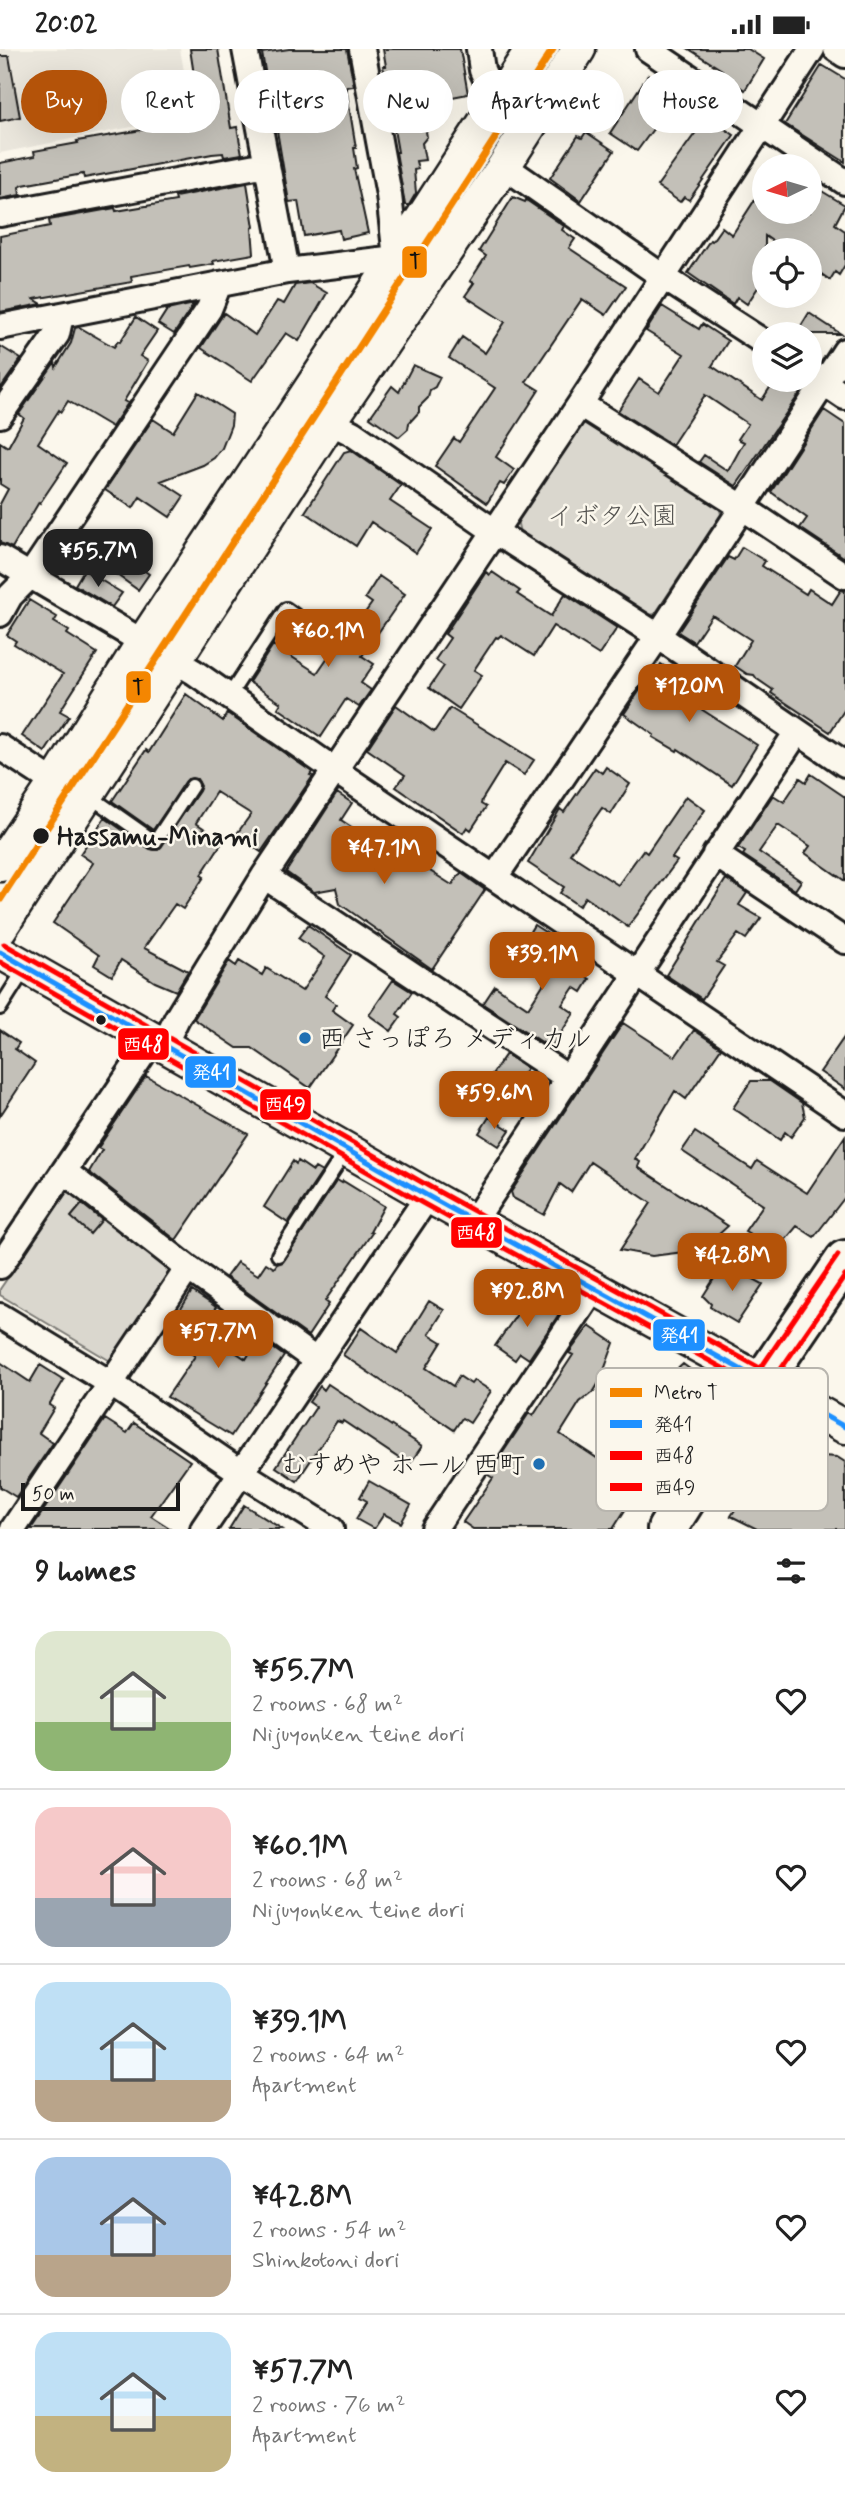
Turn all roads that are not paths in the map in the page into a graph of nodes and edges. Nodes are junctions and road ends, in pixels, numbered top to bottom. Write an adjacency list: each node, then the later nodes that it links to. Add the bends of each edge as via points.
1 (246, 49): 14 (street)
2 (362, 49): 18 (street)
3 (479, 49): 10 (street)
4 (532, 49): 11 (street)
5 (579, 49): 15 (street)
6 (648, 49): 12 (street)
7 (812, 49): 12 (street)
8 (836, 49): 9 (street)
9 (845, 55)
10 (482, 70)
11 (518, 70)
12 (762, 127): 16 (street); 20 (street)
13 (477, 133): 18 (street)
14 (267, 164): 17 (street); 19 (street)
15 (505, 166): 20 (street); 33 (street)
16 (845, 182)
17 (0, 214)
18 (396, 258): 19 (street); 30 (street)
19 (287, 271): 21 (street)
20 (663, 277): 24 (street); 31 (street)
21 (219, 284): 22 (street); 37 (street, via 209,309)
22 (61, 315): 23 (street); 32 (street, via 57,334)
23 (0, 327)
24 (752, 335)
25 (845, 351): 26 (street)
26 (822, 373)
27 (822, 381): 29 (street)
28 (809, 392): 34 (street)
29 (845, 397)
30 (301, 401): 33 (street); 42 (street)
31 (580, 404): 34 (street); 35 (street)
32 (0, 415)
33 (330, 422): 35 (street); 43 (street)
34 (742, 507): 38 (street); 40 (street)
35 (494, 531): 40 (street); 48 (street)
36 (0, 558): 37 (street)
37 (30, 576): 39 (street); 42 (street)
38 (845, 576)
39 (0, 614)
40 (658, 636): 45 (street); 55 (street)
41 (330, 641): 44 (lane, via 286,609)
42 (143, 642): 43 (street); 49 (street)
43 (175, 660): 44 (street); 51 (street)
44 (229, 696): 48 (street)
45 (797, 732): 47 (street); 52 (street)
46 (0, 747): 49 (street)
47 (845, 764)
48 (336, 771): 54 (street); 55 (street)
49 (55, 783): 53 (street)
50 (192, 786): 51 (lane, via 155,842)
51 (87, 795): 56 (street)
52 (715, 854): 57 (street); 59 (street)
53 (0, 865)
54 (264, 876): 61 (street); 62 (street)
55 (495, 877): 59 (street)
56 (0, 929)
57 (845, 941)
58 (13, 959): 60 (lane); 61 (street)
59 (636, 974): 62 (street); 63 (street)
60 (0, 1007)
61 (159, 1042): 64 (street); 65 (street)
62 (568, 1078): 67 (street)
63 (845, 1114)
64 (347, 1149): 66 (street); 68 (lane)
65 (65, 1172): 70 (street); 71 (street)
66 (428, 1196): 67 (street); 74 (street)
67 (474, 1221): 72 (street)
68 (278, 1255)
69 (845, 1260): 76 (main road)
70 (0, 1266)
71 (188, 1268): 74 (street); 77 (street)
72 (595, 1287): 75 (street); 85 (street)
73 (0, 1316): 77 (street)
74 (317, 1361): 80 (street)
75 (741, 1368)
76 (771, 1368)
77 (110, 1383): 80 (street); 83 (street)
78 (828, 1417): 79 (street)
79 (845, 1427)
80 (242, 1473): 82 (street); 84 (street)
81 (679, 1511): 86 (main road)
82 (328, 1528)
83 (13, 1529)
84 (204, 1529)
85 (434, 1529)
86 (667, 1529)

